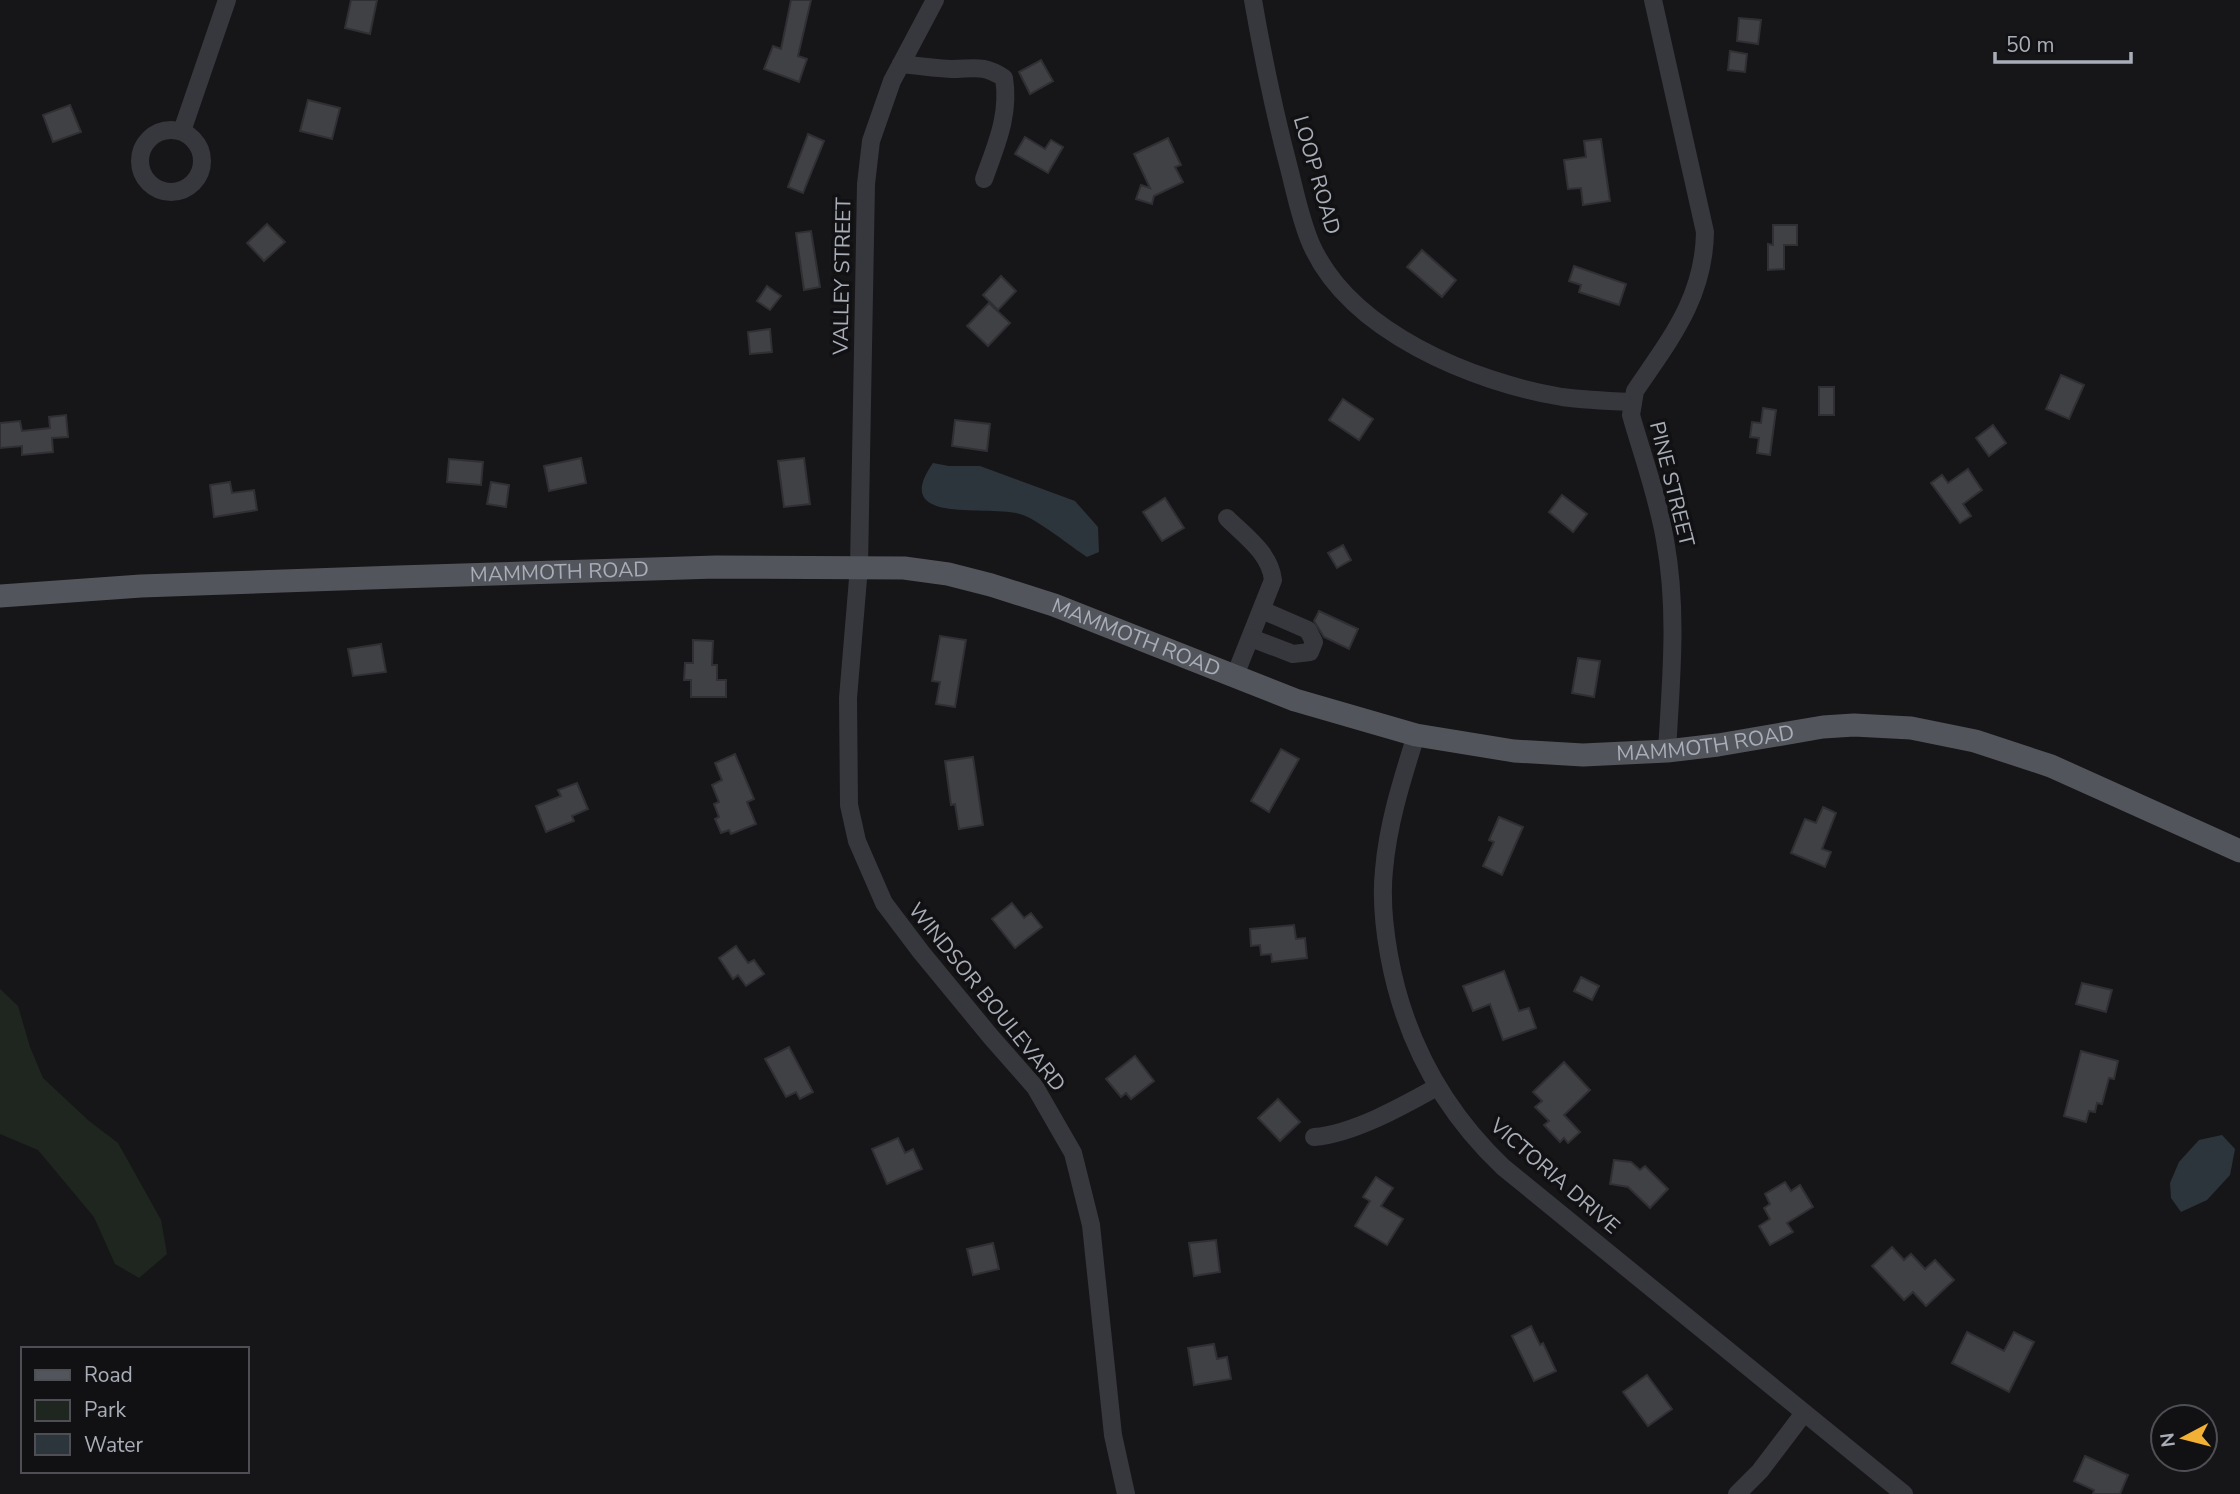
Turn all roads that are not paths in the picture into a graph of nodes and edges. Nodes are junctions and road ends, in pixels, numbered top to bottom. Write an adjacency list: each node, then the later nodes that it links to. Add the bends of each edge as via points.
1 (227, 0): 6 (street)
2 (935, 0): 5 (street, VALLEY STREET)
3 (1253, 0): 8 (street, LOOP ROAD, via 1302,218 1311,244 1337,285 1412,345 1461,369 1562,397)
4 (1654, 0): 8 (street, PINE STREET, via 1702,213 1705,251 1689,308)
5 (901, 64): 7 (street, via 981,67 1004,78 1005,122); 10 (street, VALLEY STREET, via 871,141 866,184)
6 (182, 131)
7 (984, 178)
8 (1631, 402): 16 (street, PINE STREET, via 1661,517 1671,580)
9 (1227, 518): 12 (street, via 1271,567 1273,580)
10 (859, 568): 11 (main road, MAMMOTH ROAD, via 716,567 330,579); 14 (main road, MAMMOTH ROAD, via 926,571 991,585 1054,605); 21 (street, WINDSOR BOULEVARD, via 847,709 849,805 857,841 884,903 1035,1087 1073,1153 1091,1225 1113,1433)
11 (0, 596)
12 (1262, 610): 13 (street); 13 (street, via 1308,630 1314,642 1310,652 1293,654)
13 (1251, 638): 14 (street)
14 (1234, 678): 15 (main road, MAMMOTH ROAD, via 1295,701)
15 (1416, 735): 16 (main road, MAMMOTH ROAD, via 1545,754); 18 (street, VICTORIA DRIVE, via 1392,817 1383,872 1383,908 1402,1008)
16 (1667, 751): 17 (main road, MAMMOTH ROAD, via 1823,727 1911,727 1975,741 2050,766)
17 (2240, 851)
18 (1437, 1087): 19 (street, via 1398,1109 1329,1136); 20 (street, VICTORIA DRIVE, via 1503,1167)
19 (1314, 1137)
20 (1804, 1413): 22 (street); 23 (street, VICTORIA DRIVE)
21 (1126, 1494)
22 (1737, 1494)
23 (1904, 1494)

